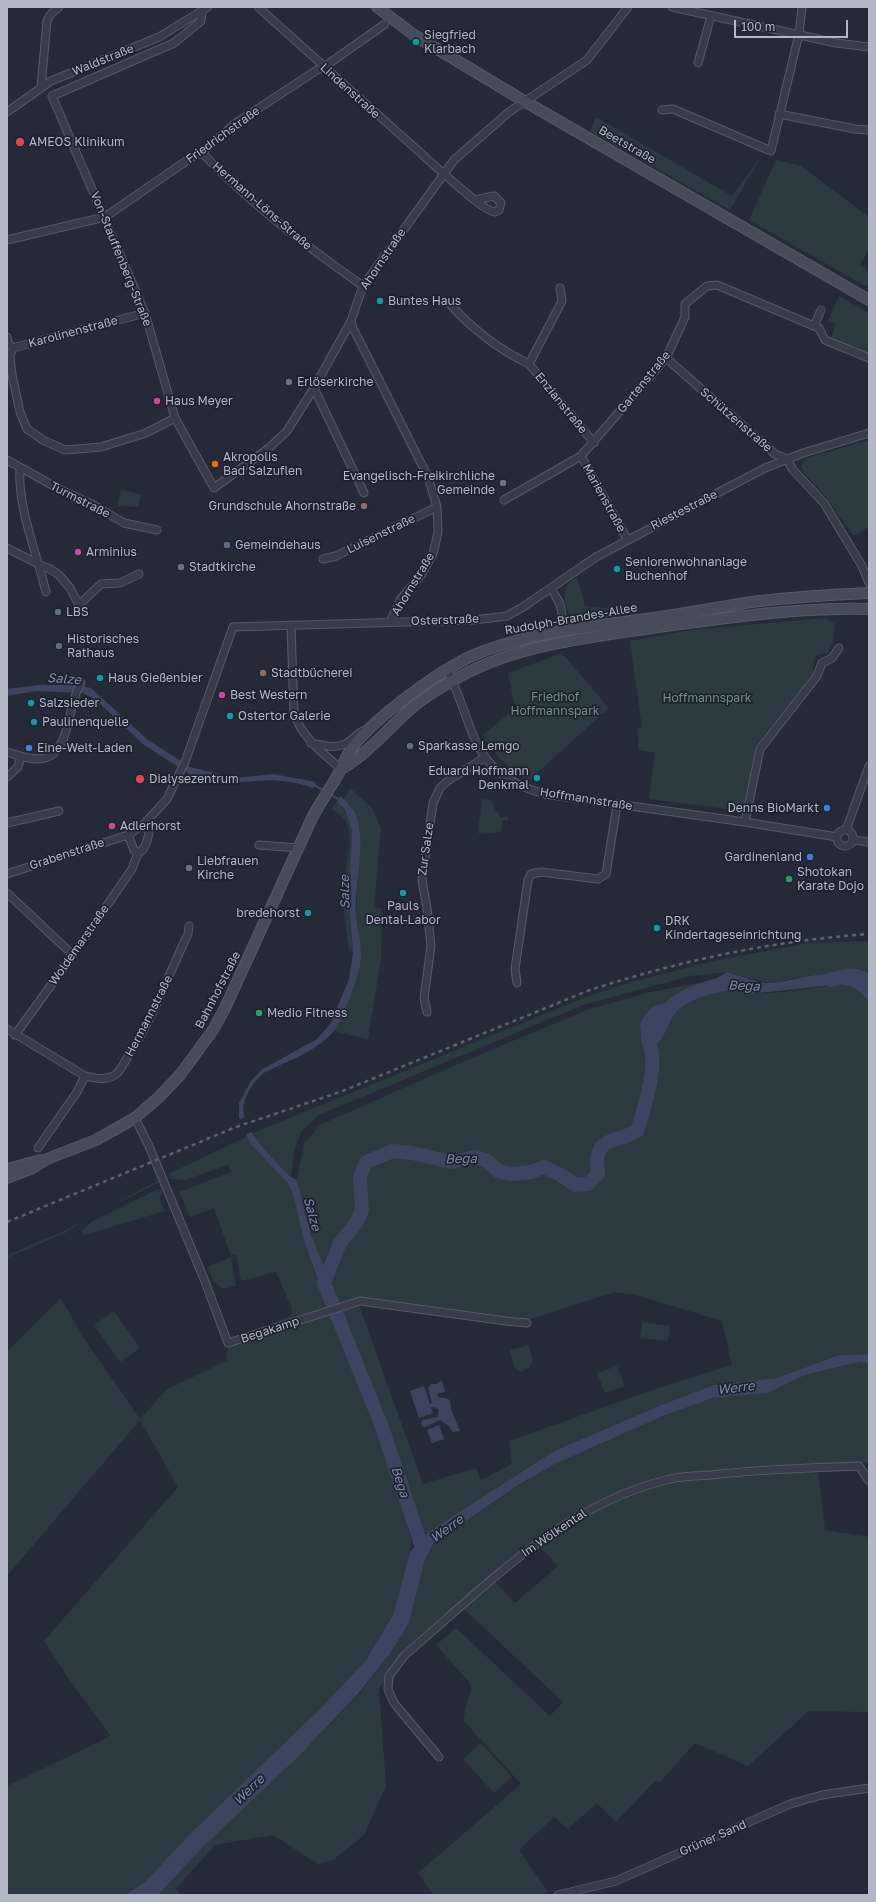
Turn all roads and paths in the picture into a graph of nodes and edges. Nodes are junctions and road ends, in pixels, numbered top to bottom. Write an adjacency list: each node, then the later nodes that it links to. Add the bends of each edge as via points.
1 (59, 7): 14 (street, via 47,21)
2 (258, 7): 13 (street, Lindenstraße)
3 (377, 7): 16 (main road, Beetstraße, via 414,35)
4 (628, 7): 16 (street, Ahornstraße, via 587,60)
5 (672, 7): 8 (street)
6 (802, 7): 10 (street)
7 (205, 9): 14 (street, Waldstraße, via 159,37); 15 (street, Waldstraße, via 201,20 174,43)
8 (711, 16): 10 (street); 12 (street)
9 (385, 24): 13 (street, Friedrichstraße)
10 (799, 34): 11 (street, via 836,43); 19 (street)
11 (869, 46)
12 (698, 63)
13 (324, 67): 21 (street, Friedrichstraße, via 233,125); 22 (street, Lindenstraße)
14 (41, 87): 18 (street, Waldstraße)
15 (52, 96): 24 (street, Von-Stauffenberg-Straße)
16 (524, 101): 22 (street, Ahornstraße, via 471,144); 28 (main road, Beetstraße)
17 (662, 110): 19 (street, via 673,109 771,151)
18 (7, 112)
19 (779, 114): 20 (street)
20 (869, 130)
21 (202, 153): 24 (street, Friedrichstraße, via 192,157); 26 (street, Hermann-Löns-Straße, via 267,214 310,249)
22 (444, 174): 23 (street, Lindenstraße); 26 (street, Ahornstraße)
23 (475, 200)
24 (105, 217): 25 (street, Friedrichstraße); 31 (street, Von-Stauffenberg-Straße)
25 (7, 240)
26 (363, 286): 32 (street, Ahornstraße)
27 (560, 288): 38 (street, Enzianstraße, via 562,301)
28 (869, 300)
29 (449, 303): 38 (street, Enzianstraße, via 464,320 517,358)
30 (820, 310): 33 (street)
31 (145, 313): 35 (street, Karolinenstraße); 40 (street, Von-Stauffenberg-Straße)
32 (351, 321): 39 (street); 49 (street, Ahornstraße, via 428,477)
33 (814, 326): 36 (street, Gartenstraße, via 712,285 685,304 685,317); 37 (street, Gartenstraße, via 819,328 825,340)
34 (7, 337): 35 (street, Karolinenstraße)
35 (13, 348): 40 (street, via 10,356 12,375 20,412 27,429 65,450 101,447 146,433)
36 (666, 358): 42 (street, Gartenstraße); 44 (street, Schützenstraße, via 775,454)
37 (869, 358)
38 (530, 364): 42 (street, Enzianstraße)
39 (314, 388): 40 (street, Von-Stauffenberg-Straße, via 278,440 214,488); 47 (street)
40 (175, 418)
41 (869, 433): 44 (street, Riestestraße)
42 (594, 443): 43 (street, Gartenstraße)
43 (581, 456): 48 (street, Gartenstraße); 51 (street, Marienstraße)
44 (787, 459): 51 (street, Riestestraße); 56 (street, Schützenstraße, via 793,470 824,503 862,566)
45 (7, 460): 46 (street, Turmstraße)
46 (20, 468): 50 (street, Turmstraße, via 124,523); 54 (street, via 19,483 24,508)
47 (364, 493)
48 (504, 500)
49 (437, 507): 53 (street, Luisenstraße, via 336,556); 61 (street, Ahornstraße, via 438,532 433,554 400,600)
50 (157, 530)
51 (627, 539): 57 (street, Riestestraße)
52 (7, 548): 54 (street)
53 (323, 559)
54 (40, 566): 55 (street, via 59,575 79,605 101,584 120,583); 58 (street)
55 (138, 574)
56 (869, 583)
57 (551, 588): 61 (street, Osterstraße, via 507,616 474,620); 63 (street, via 560,604)
58 (46, 592)
59 (869, 594): 63 (main road, Rudolph-Brandes-Allee, via 753,602)
60 (869, 609): 66 (main road, Rudolph-Brandes-Allee, via 812,609 693,622 578,639 525,650)
61 (390, 622): 62 (street, Osterstraße)
62 (291, 626): 69 (street, via 294,713); 80 (street, Osterstraße, via 233,627 185,762 167,799)
63 (565, 631): 65 (main road, Rudolph-Brandes-Allee, via 516,640 483,651)
64 (839, 648): 78 (street, via 832,658 822,663 817,676 760,750)
65 (447, 669): 66 (street, Hoffmannstraße); 68 (main road, Rudolph-Brandes-Allee, via 400,702)
66 (453, 680): 72 (street, Hoffmannstraße); 74 (main road, Rudolph-Brandes-Allee, via 406,712 363,754)
67 (81, 683): 71 (street, via 74,697 65,739 57,749 39,759)
68 (371, 728): 69 (street, via 359,732 341,745 330,747); 74 (main road, Rudolph-Brandes-Allee, via 348,754)
69 (311, 743): 74 (street)
70 (7, 752): 71 (street)
71 (21, 756): 75 (street, via 18,767)
72 (484, 758): 76 (street, Hoffmannstraße, via 510,780 531,790); 94 (street, Zur Salze, via 440,788 434,803 422,880 431,946 424,998)
73 (869, 766): 81 (street)
74 (341, 769): 87 (main road, Bahnhofstraße, via 323,797)
75 (7, 777)
76 (617, 805): 78 (street, Hoffmannstraße); 93 (street, via 606,874 598,879 540,872 531,874 515,969)
77 (59, 811): 79 (street)
78 (745, 822): 83 (street, Hoffmannstraße)
79 (7, 823)
80 (144, 824): 82 (street, Grabenstraße); 88 (street, Woldemarstraße, via 149,832 145,846)
81 (846, 830): 83 (street, via 840,832); 84 (street, via 852,833)
82 (128, 835): 88 (street, via 134,850); 89 (street, Grabenstraße)
83 (837, 837): 84 (street, via 839,844 844,846 850,845)
84 (853, 840): 85 (street)
85 (869, 842)
86 (259, 845): 87 (street)
87 (299, 848): 98 (main road, Bahnhofstraße, via 213,1030 180,1076 160,1097)
88 (138, 853): 92 (street, Woldemarstraße, via 132,869)
89 (7, 874)
90 (7, 894): 92 (street)
91 (189, 926): 97 (street, Hermannstraße, via 188,934 156,1007 136,1046 117,1074 99,1079)
92 (73, 955): 96 (street, Woldemarstraße)
93 (517, 983)
94 (427, 1012)
95 (7, 1029): 96 (street, Hermannstraße)
96 (15, 1035): 97 (street, Hermannstraße)
97 (85, 1076): 99 (street, via 77,1092)
98 (134, 1118): 100 (main road, Bahnhofstraße, via 96,1140); 103 (street, Begakamp, via 146,1140 228,1343 360,1301)
99 (38, 1148)
100 (47, 1159): 101 (main road, Bahnhofstraße); 102 (main road, Bahnhofstraße)
101 (7, 1169)
102 (7, 1178)
103 (527, 1323)
104 (869, 1481): 105 (street, Im Wölkental, via 859,1466 743,1471 668,1479 631,1490 567,1522 534,1544 405,1655 389,1676 388,1690 394,1703)
105 (439, 1757)
106 (869, 1788): 107 (street, Grüner Sand, via 822,1795 790,1804 616,1881)
107 (558, 1895)

